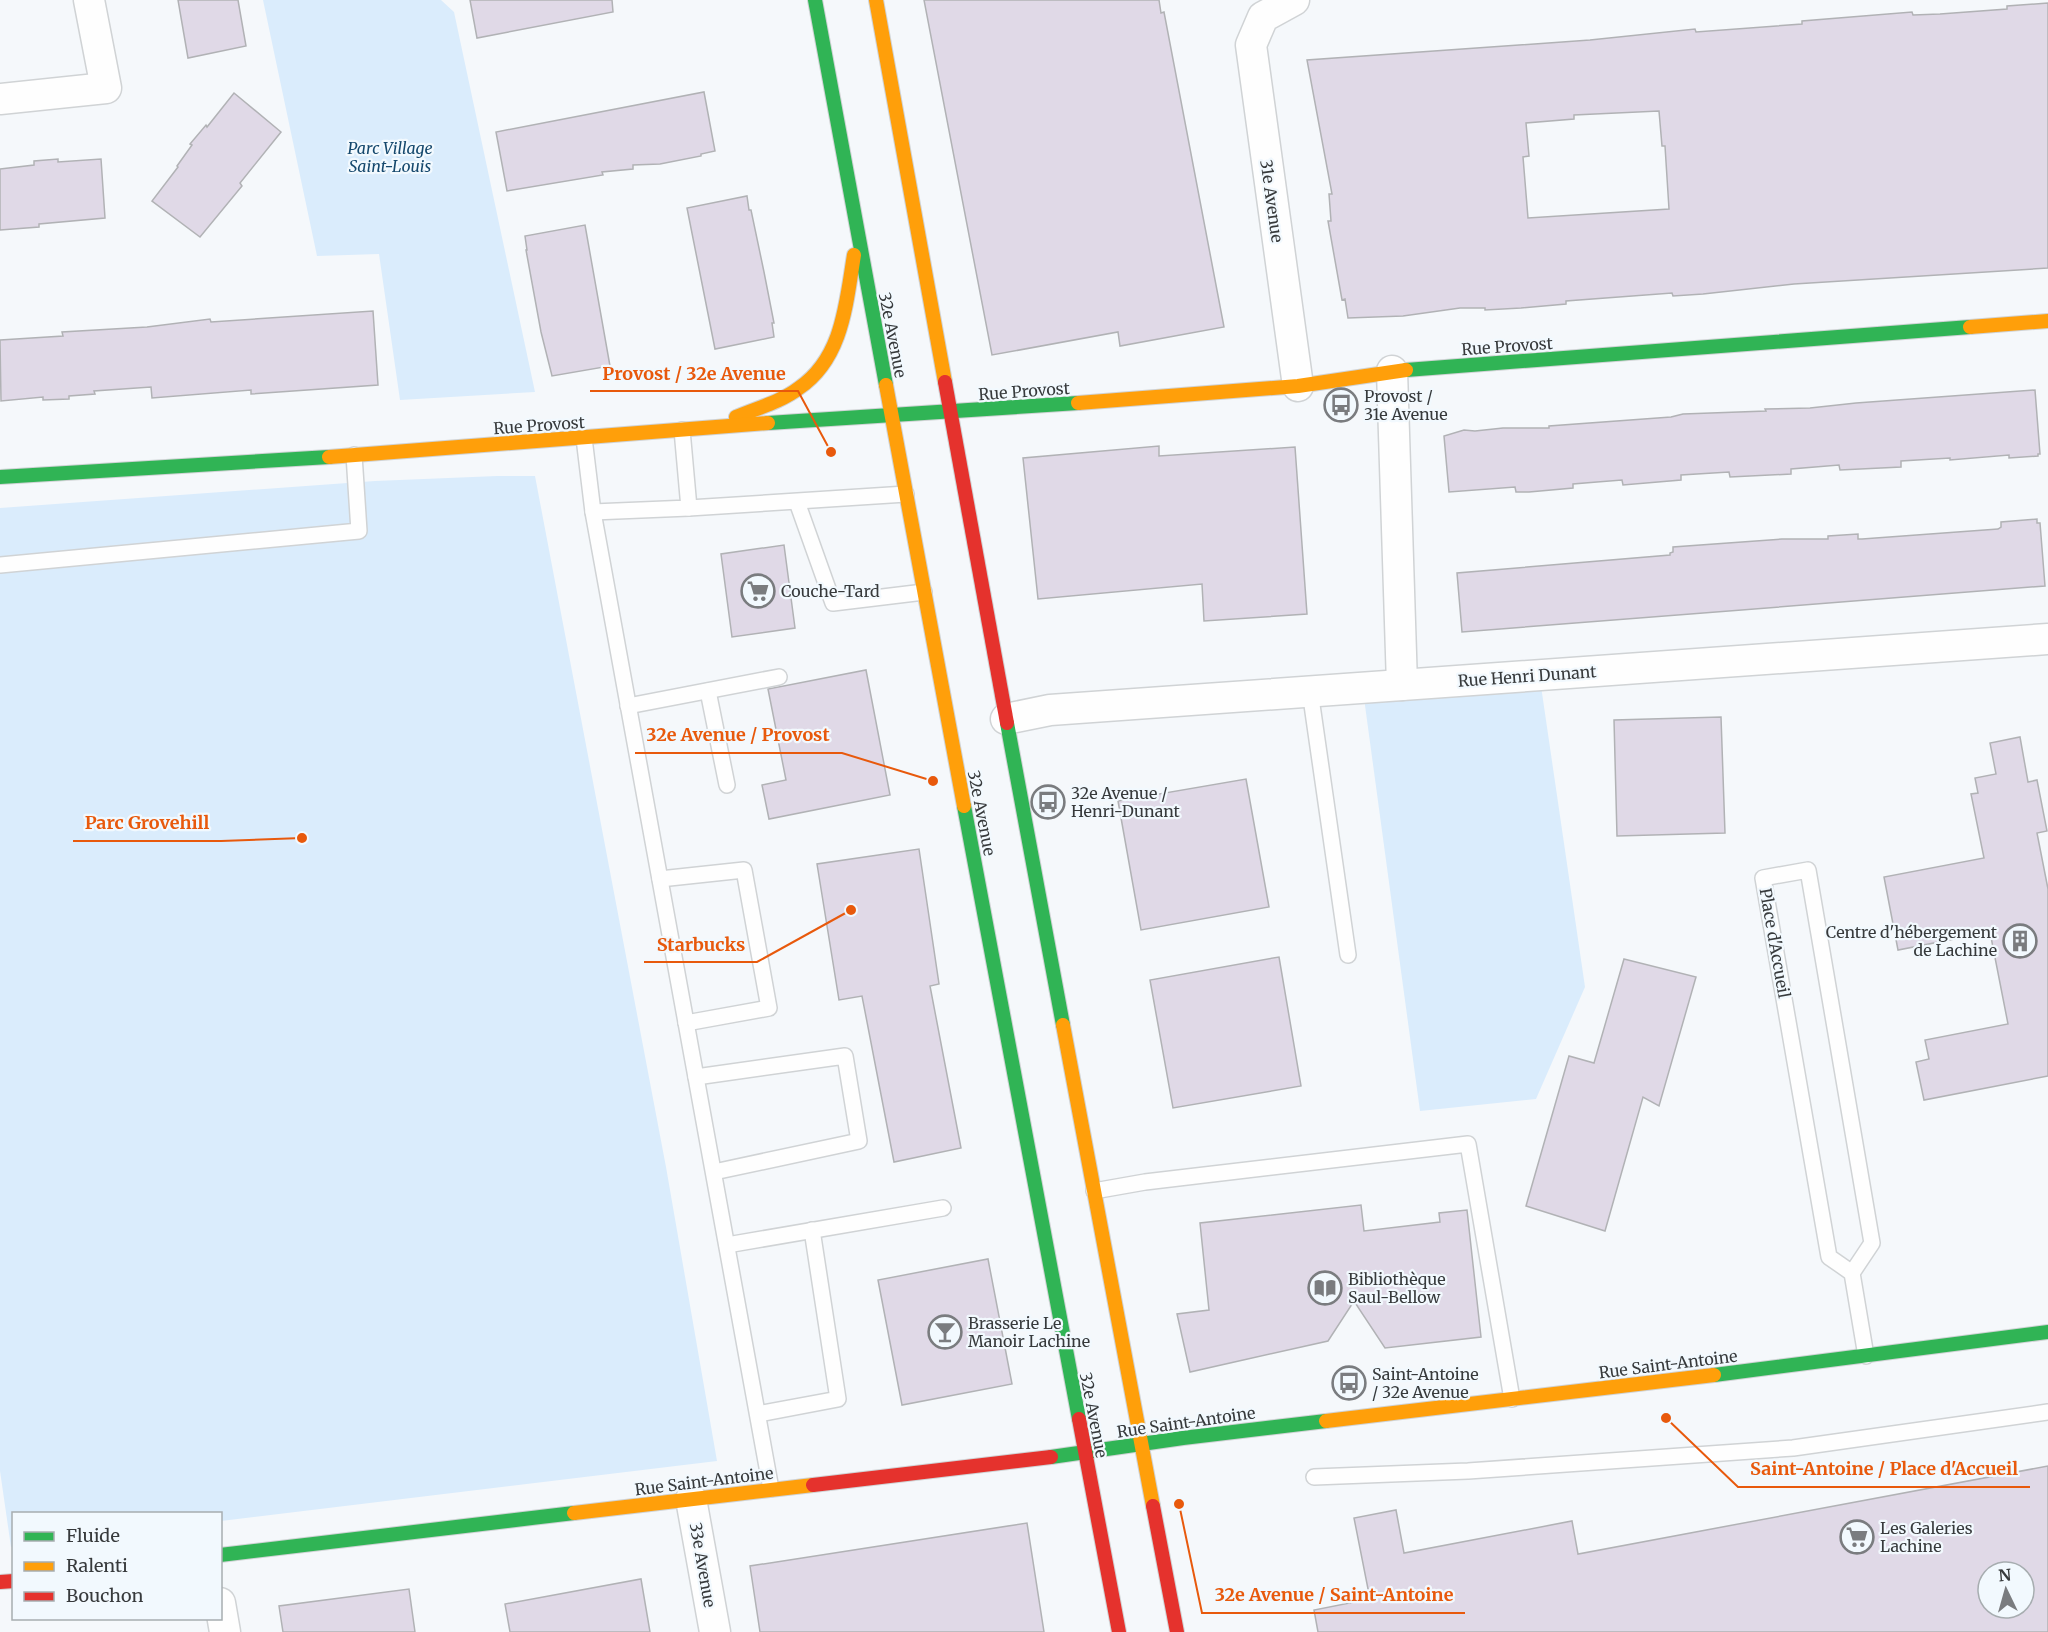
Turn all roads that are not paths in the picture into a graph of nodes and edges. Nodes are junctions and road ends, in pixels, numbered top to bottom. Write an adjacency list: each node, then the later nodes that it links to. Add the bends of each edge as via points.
1 (89, 0): 5 (street, via 106,88)
2 (815, 0): 6 (street, 32e Avenue)
3 (876, 0): 10 (street)
4 (1294, 0): 9 (street, 31e Avenue, via 1263,17 1251,45)
5 (0, 99)
6 (858, 236): 11 (street, 32e Avenue); 12 (street, via 836,344 819,372 799,389)
7 (2048, 321): 8 (street, Rue Provost)
8 (1392, 371): 9 (street, Rue Provost); 25 (street)
9 (1298, 386): 10 (street, Rue Provost)
10 (952, 412): 11 (street, Rue Provost); 29 (street)
11 (891, 415): 12 (street, Rue Provost); 17 (street, 32e Avenue)
12 (716, 427): 13 (street, Rue Provost)
13 (682, 430): 14 (street, Rue Provost); 19 (lane)
14 (585, 438): 15 (street, Rue Provost); 20 (lane)
15 (354, 455): 16 (street, Rue Provost); 21 (lane, via 359,531)
16 (0, 477)
17 (906, 495): 18 (lane); 22 (street, 32e Avenue)
18 (797, 502): 19 (lane); 22 (lane, via 833,603)
19 (689, 508): 20 (lane)
20 (593, 512): 28 (lane)
21 (0, 565)
22 (924, 592): 47 (street, 32e Avenue)
23 (2048, 639): 25 (street, Rue Henri Dunant)
24 (779, 677): 26 (lane)
25 (1402, 685): 27 (street, Rue Henri Dunant)
26 (708, 691): 28 (lane); 30 (lane)
27 (1310, 691): 29 (street, Rue Henri Dunant, via 1050,710); 32 (lane)
28 (628, 706): 31 (lane)
29 (1006, 718): 36 (street)
30 (727, 784)
31 (660, 879): 33 (lane); 33 (lane, via 744,870 765,985 769,1008)
32 (1348, 955)
33 (686, 1023): 34 (lane)
34 (696, 1077): 35 (lane); 35 (lane, via 844,1056 859,1141)
35 (714, 1172): 39 (lane)
36 (1094, 1191): 43 (lane, via 1468,1144); 46 (street)
37 (943, 1208): 38 (lane)
38 (812, 1230): 39 (lane); 45 (lane, via 838,1399)
39 (727, 1245): 45 (lane)
40 (1852, 1273): 40 (lane, Place d'Accueil, via 1829,1257 1764,878 1808,870 1872,1243); 42 (lane)
41 (2048, 1332): 42 (street, Rue Saint-Antoine)
42 (1866, 1356): 43 (street, Rue Saint-Antoine)
43 (1512, 1400): 46 (street, Rue Saint-Antoine)
44 (2048, 1412): 48 (lane, via 1793,1448 1468,1471)
45 (758, 1414): 49 (lane)
46 (1141, 1445): 47 (street, Rue Saint-Antoine); 56 (street)
47 (1085, 1453): 49 (street, Rue Saint-Antoine); 55 (street, 32e Avenue)
48 (1314, 1477)
49 (771, 1489): 50 (street, Rue Saint-Antoine)
50 (691, 1499): 51 (street, Rue Saint-Antoine); 54 (street, 33e Avenue)
51 (222, 1555)
52 (222, 1615): 53 (street)
53 (225, 1632)
54 (715, 1632)
55 (1119, 1632)
56 (1177, 1632)

